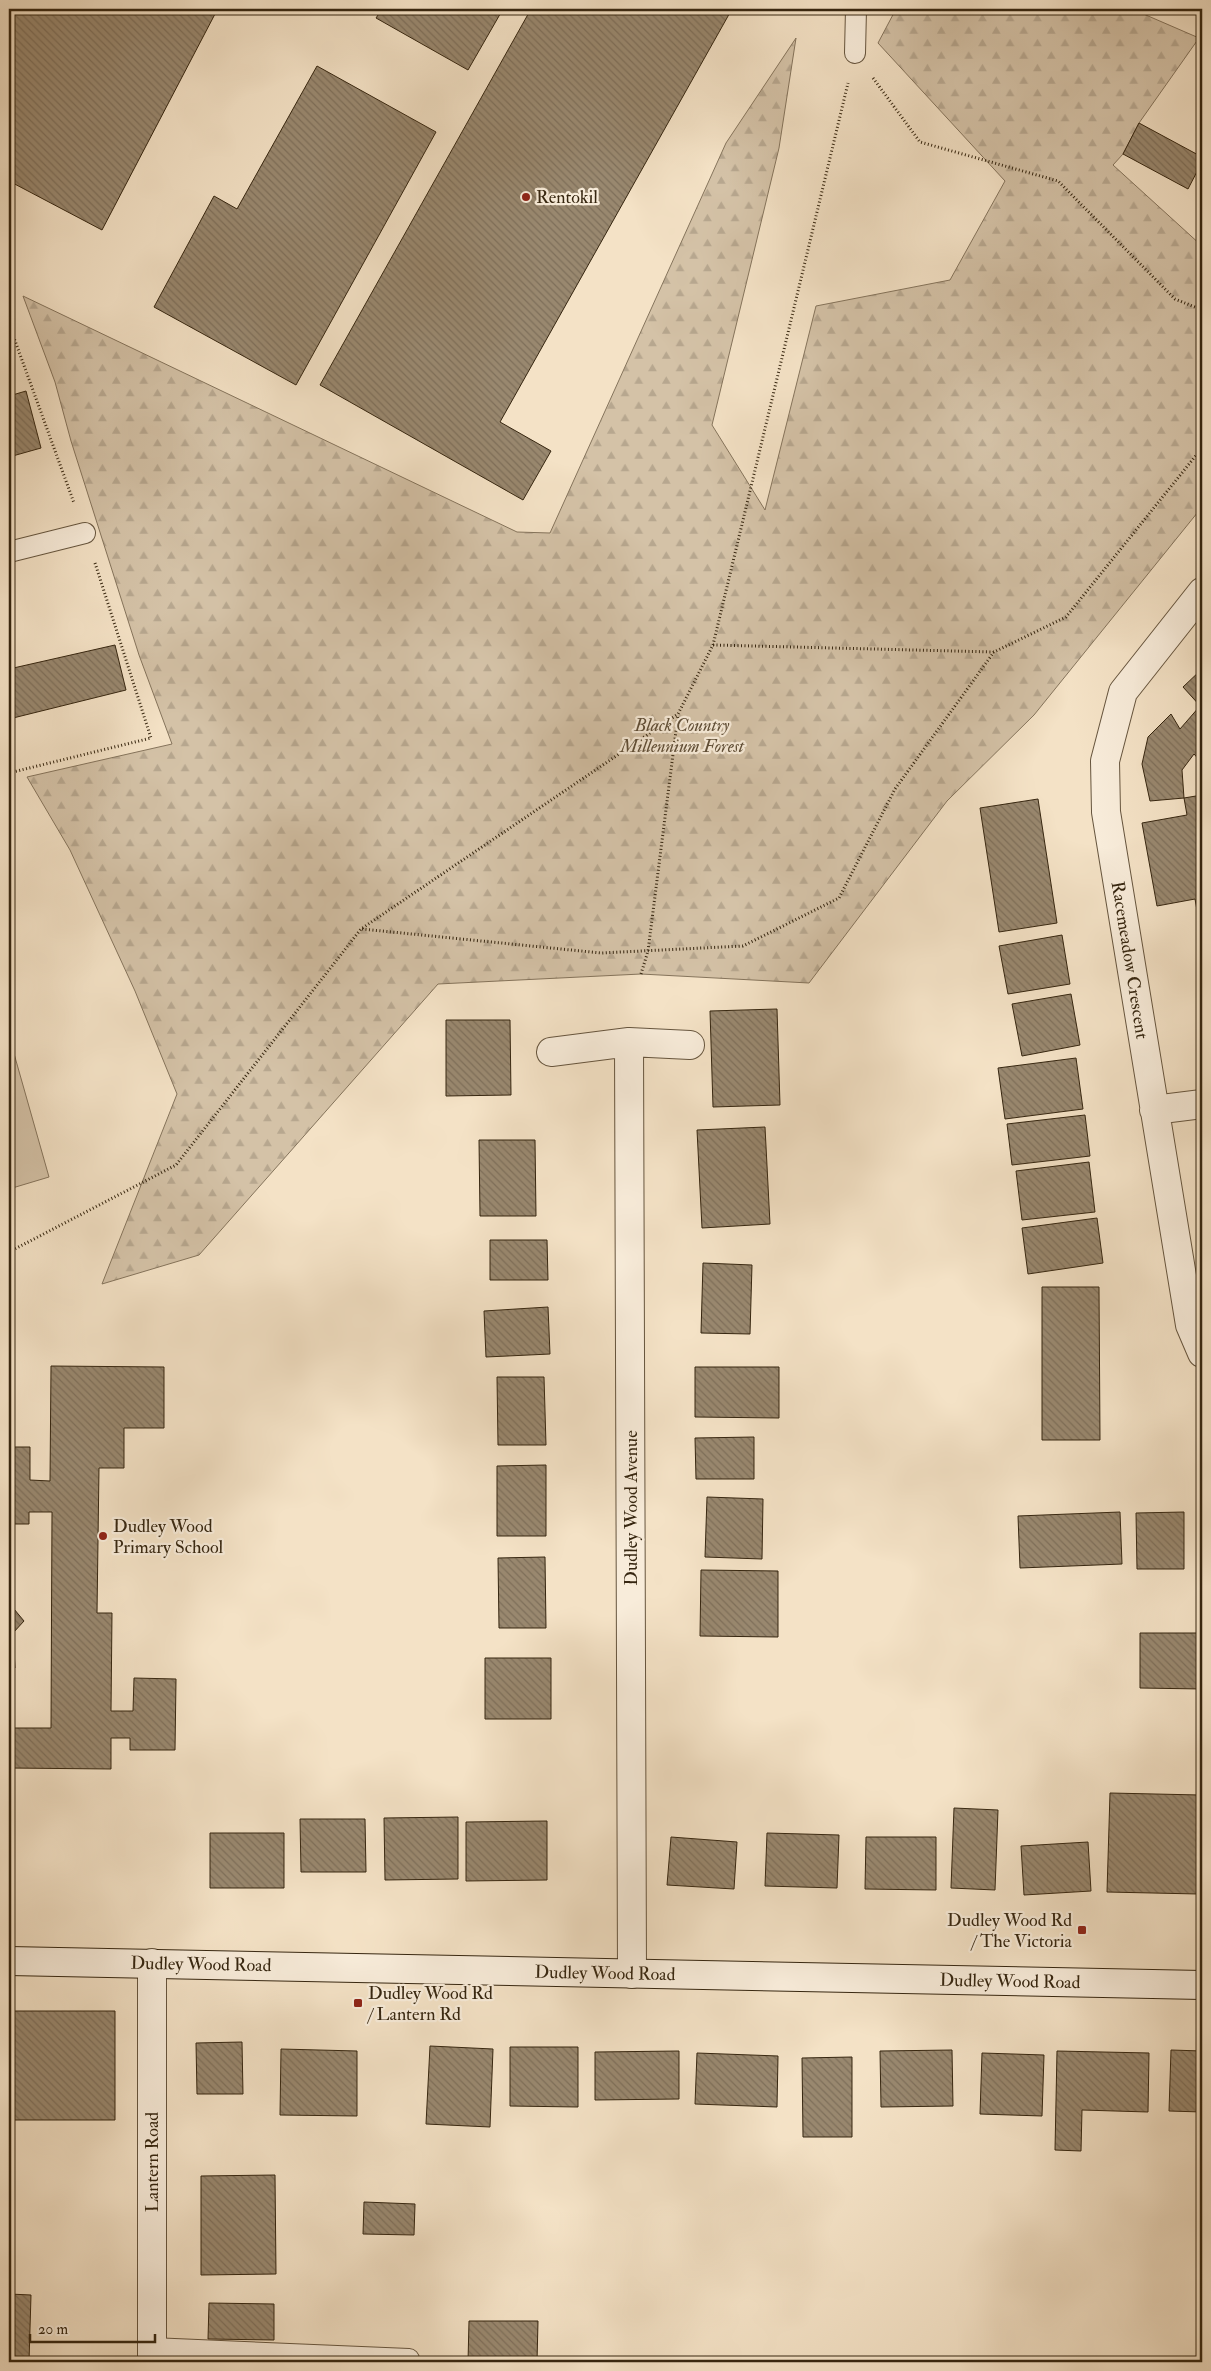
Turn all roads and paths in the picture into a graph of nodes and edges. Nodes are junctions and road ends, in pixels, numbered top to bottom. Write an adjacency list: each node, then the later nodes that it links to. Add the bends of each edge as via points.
1 (856, 9): 2 (lane)
2 (855, 53): 3 (path, via 920,142 1058,182 1175,299); 9 (path)
3 (1202, 310)
4 (9, 340): 6 (path, via 14,338)
5 (1202, 448): 10 (path, via 1066,617)
6 (85, 533): 7 (lane); 12 (path, via 151,738)
7 (9, 552)
8 (1202, 592): 20 (street, Racemeadow Crescent, via 1123,692 1105,761 1106,812)
9 (713, 645): 10 (path); 11 (path)
10 (994, 652): 14 (path, via 895,789 839,898 743,946)
11 (678, 714): 13 (path); 14 (path)
12 (9, 773)
13 (361, 929): 14 (path, via 601,953); 21 (path, via 176,1164)
14 (648, 951): 15 (path)
15 (641, 974)
16 (630, 1042): 17 (street); 18 (street); 25 (street, Dudley Wood Avenue)
17 (690, 1045)
18 (550, 1052)
19 (1202, 1104): 20 (street)
20 (1154, 1110): 22 (street, Racemeadow Crescent, via 1190,1325)
21 (9, 1252)
22 (1202, 1353)
23 (9, 1961): 24 (street, Dudley Wood Road)
24 (152, 1963): 25 (street, Dudley Wood Road); 27 (street, Lantern Road)
25 (632, 1974): 26 (street, Dudley Wood Road)
26 (1202, 1985)
27 (151, 2355): 28 (lane)
28 (409, 2362)

